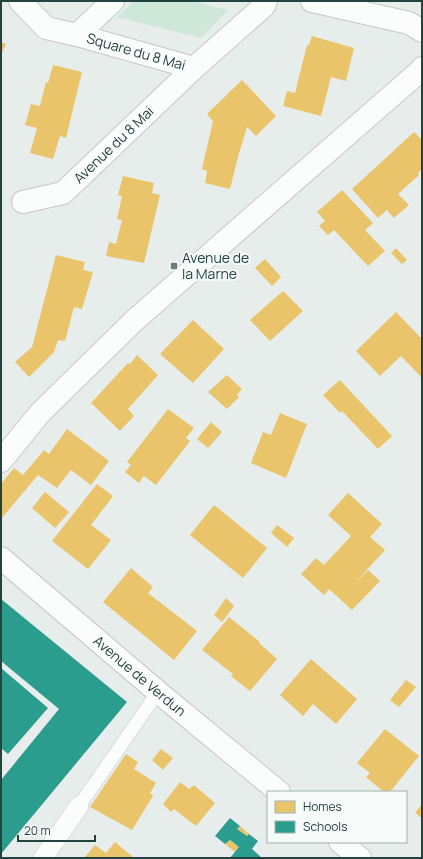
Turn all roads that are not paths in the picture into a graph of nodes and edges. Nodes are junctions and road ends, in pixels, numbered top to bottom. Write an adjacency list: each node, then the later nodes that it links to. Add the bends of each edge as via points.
1 (20, 1): 6 (street, via 46,28)
2 (113, 1): 6 (street, Square du 8 Mai)
3 (266, 1): 7 (street, Square du 8 Mai, via 264,6)
4 (312, 1): 5 (street, via 409,23)
5 (422, 31)
6 (77, 35): 7 (street, Square du 8 Mai)
7 (194, 68): 9 (street, Avenue du 8 Mai, via 62,193)
8 (422, 68): 10 (street, via 136,319 40,412)
9 (23, 202)
10 (1, 461)
11 (1, 558): 12 (street, Avenue de Verdun)
12 (158, 692): 13 (street, Avenue de Verdun); 14 (lane)
13 (278, 791)
14 (79, 806): 16 (street)
15 (341, 843): 17 (street)
16 (43, 858)
17 (360, 858)

